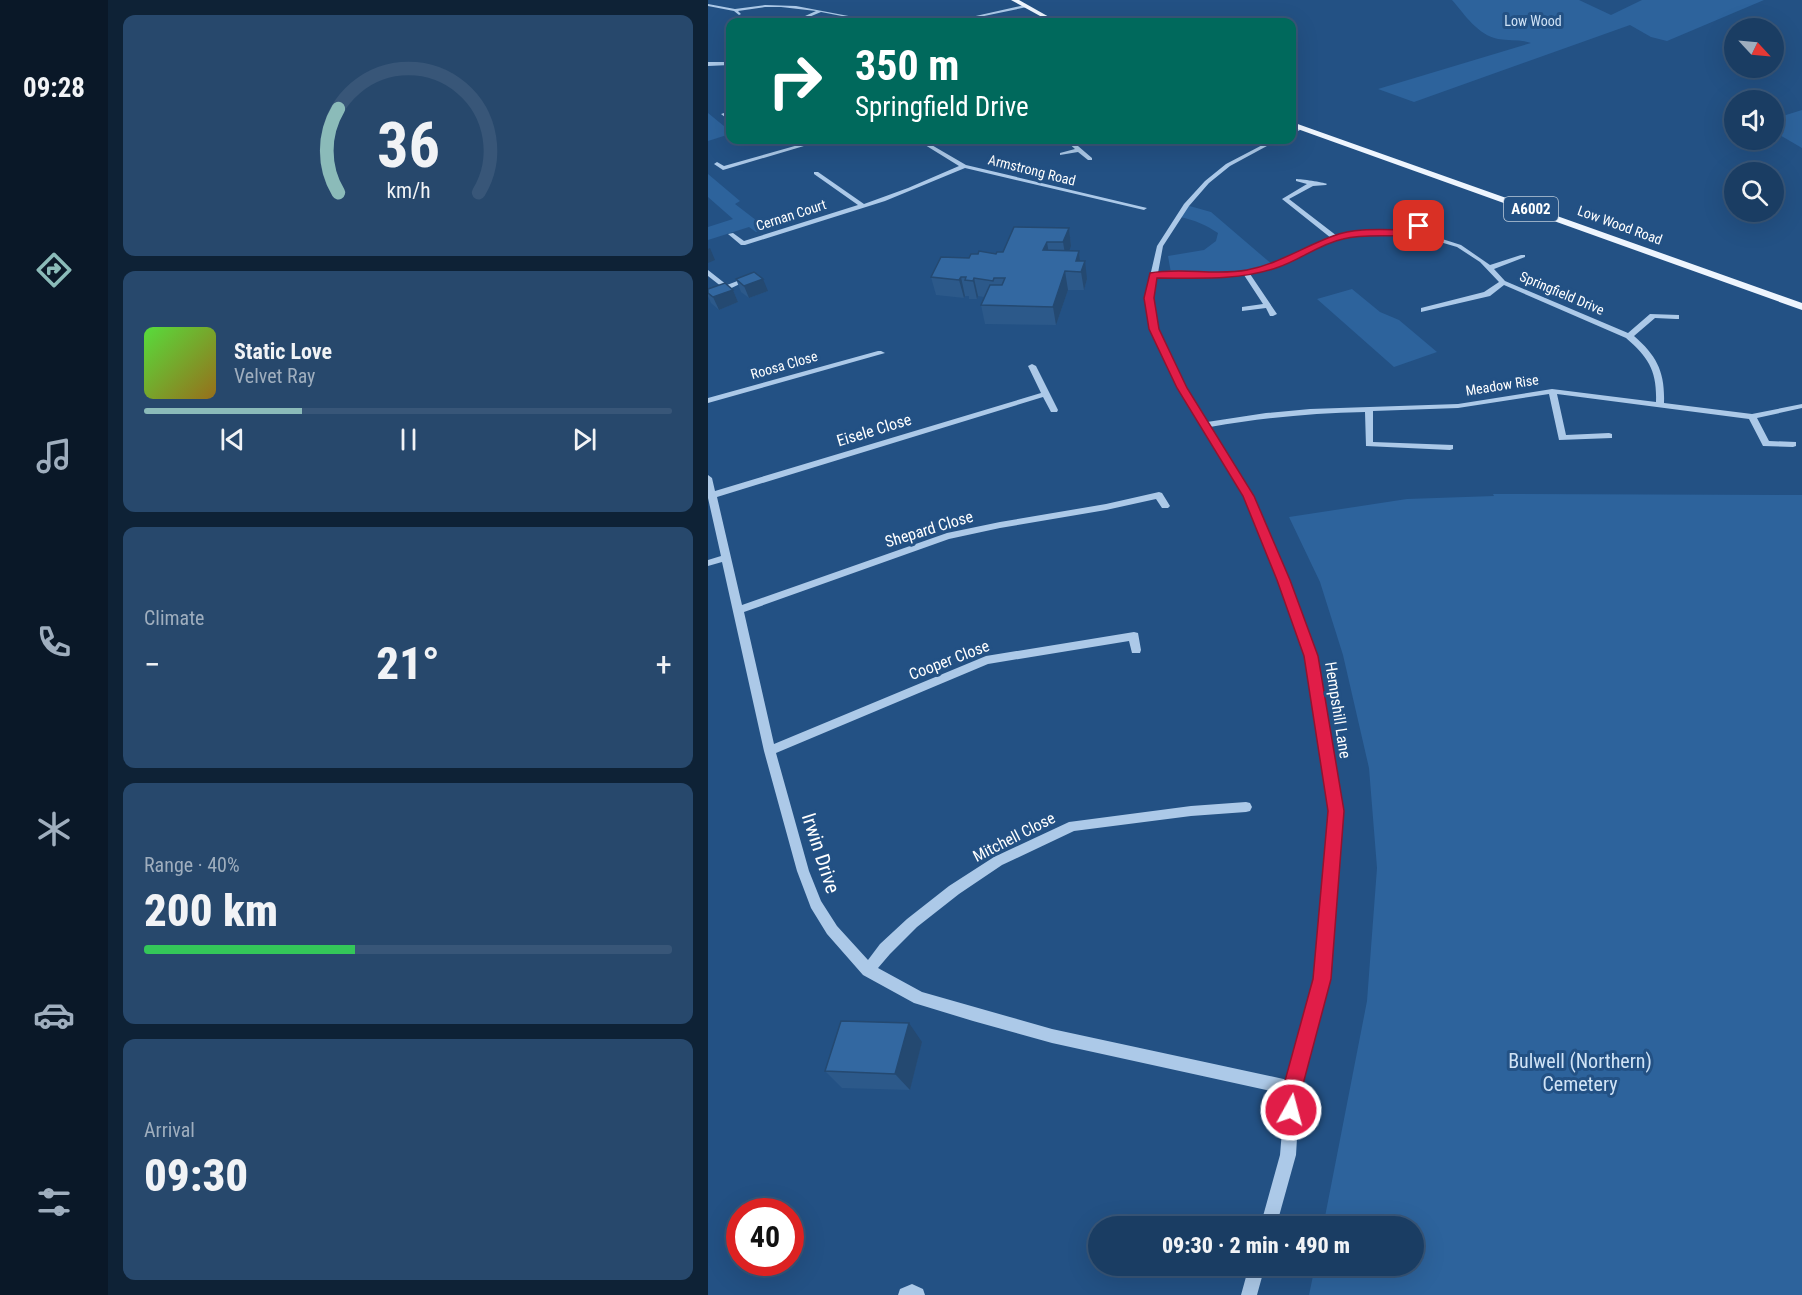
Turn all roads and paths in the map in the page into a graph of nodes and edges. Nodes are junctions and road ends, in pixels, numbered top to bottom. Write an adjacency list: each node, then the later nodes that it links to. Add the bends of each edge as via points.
1 (1014, 0): 3 (main road)
2 (708, 5): 4 (street, via 737,12 749,5 778,2)
3 (1025, 6): 7 (street); 8 (main road)
4 (821, 11): 5 (street); 6 (street)
5 (804, 18)
6 (857, 18)
7 (970, 18)
8 (1048, 18)
9 (708, 64): 10 (street)
10 (726, 64)
11 (1296, 129): 41 (main road, Low Wood Road / A6002)
12 (807, 144): 19 (street, via 723,168)
13 (927, 144): 20 (street, Armstrong Road)
14 (1072, 144): 16 (street)
15 (1267, 144): 35 (street, Hempshill Lane, via 1228,165 1186,205 1160,246)
16 (1078, 150): 17 (street); 18 (street)
17 (1062, 154)
18 (1090, 159)
19 (717, 164)
20 (964, 166): 25 (street, Cernan Court); 26 (street, Armstrong Road)
21 (816, 173): 25 (street, Cernan Court)
22 (1298, 180): 23 (street)
23 (1312, 184): 24 (street); 30 (street, via 1285,199)
24 (1324, 184)
25 (862, 205): 29 (street, Cernan Court, via 743,244)
26 (1144, 208)
27 (1427, 218): 28 (street)
28 (1413, 232): 30 (street, Springfield Drive, via 1369,232); 32 (street, Springfield Drive, via 1459,246)
29 (731, 234)
30 (1336, 238): 34 (street, Springfield Drive, via 1274,266)
31 (1523, 256): 32 (street, Springfield Drive)
32 (1489, 268): 37 (street, Springfield Drive)
33 (708, 272): 38 (street)
34 (1246, 273): 35 (street, Springfield Drive); 40 (street)
35 (1153, 275): 57 (street, Hempshill Lane, via 1149,298 1154,329)
36 (740, 282): 38 (street)
37 (1503, 282): 43 (street, via 1487,294); 46 (street, Springfield Drive)
38 (726, 287): 39 (street)
39 (712, 293)
40 (1268, 306): 42 (street); 44 (street)
41 (1802, 307)
42 (1245, 309)
43 (1424, 310)
44 (1273, 314)
45 (1676, 317): 46 (street, via 1653,316)
46 (1629, 336): 52 (street, Springfield Drive, via 1655,364 1662,382)
47 (881, 353): 51 (street, Roosa Close, via 865,352)
48 (1032, 366): 50 (street)
49 (1552, 391): 52 (street, Meadow Rise); 54 (street, Meadow Rise, via 1458,406); 58 (street, via 1562,438)
50 (1045, 394): 55 (street); 62 (street, Eisele Close)
51 (708, 401)
52 (1660, 404): 56 (street, Meadow Rise)
53 (1802, 406): 56 (street, Meadow Rise)
54 (1368, 409): 57 (street, Meadow Rise, via 1266,415); 60 (street, via 1369,444)
55 (1054, 410)
56 (1752, 417): 59 (street, via 1766,444)
57 (1205, 425): 71 (street, Hempshill Lane, via 1248,496 1311,656 1336,811 1322,979)
58 (1609, 436)
59 (1793, 444)
60 (1450, 447)
61 (708, 478): 62 (street, Irwin Drive)
62 (712, 495): 64 (street, Irwin Drive)
63 (1165, 506): 66 (street, Shepard Close, via 1159,495 1078,513 979,528)
64 (727, 557): 65 (street); 66 (street, Irwin Drive)
65 (708, 563)
66 (738, 610): 68 (street, Irwin Drive)
67 (1136, 650): 68 (street, Cooper Close, via 1134,636 986,660)
68 (770, 751): 70 (street, Irwin Drive, via 816,904 832,930)
69 (1246, 807): 70 (street, Mitchell Close, via 1072,826 998,861 954,890 912,923)
70 (868, 970): 71 (street, Irwin Drive, via 919,998 1052,1036)
71 (1293, 1088): 72 (street, Hempshill Lane, via 1288,1155)
72 (1271, 1216)
73 (1254, 1276): 76 (street)
74 (906, 1295): 75 (street)
75 (917, 1295)
76 (1249, 1295)

